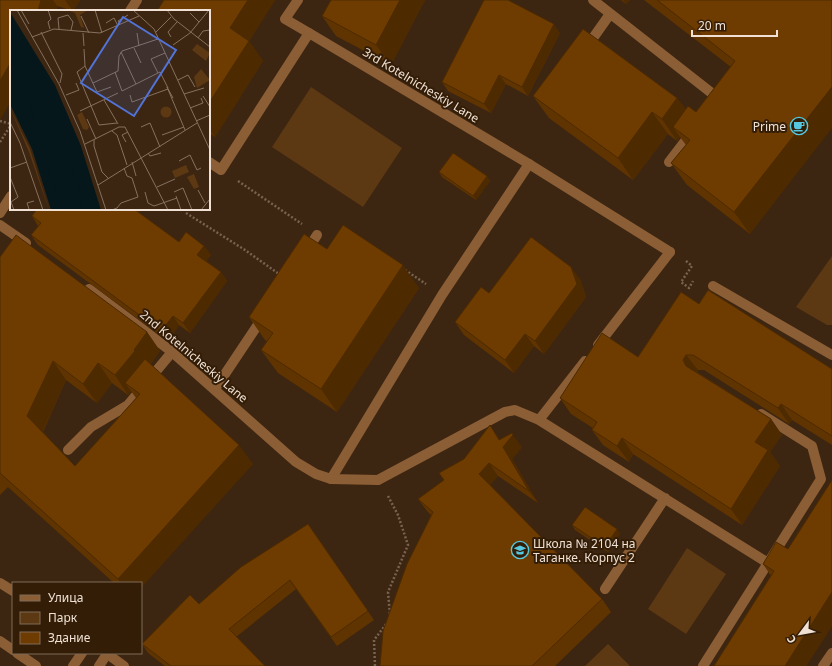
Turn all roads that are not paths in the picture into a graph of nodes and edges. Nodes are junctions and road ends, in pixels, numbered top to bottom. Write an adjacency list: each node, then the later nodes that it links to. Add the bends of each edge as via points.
1 (137, 0): 4 (street)
2 (298, 0): 6 (street, 3rd Kotelnicheskiy Lane, via 285,19)
3 (593, 0): 5 (street)
4 (131, 10)
5 (610, 14): 7 (street); 8 (street, via 718,98)
6 (309, 33): 11 (street, via 221,170); 12 (street, 3rd Kotelnicheskiy Lane)
7 (578, 58)
8 (709, 110)
9 (700, 121): 10 (street)
10 (669, 162)
11 (210, 163)
12 (529, 164): 26 (street, 3rd Kotelnicheskiy Lane, via 670,252); 28 (street, via 442,295)
13 (10, 198): 14 (street)
14 (0, 213)
15 (0, 224): 17 (street)
16 (317, 235): 18 (street)
17 (34, 248)
18 (287, 280)
19 (81, 284): 22 (street, 2nd Kotelnicheskiy Lane)
20 (713, 286): 23 (street)
21 (270, 306): 24 (street)
22 (172, 352): 24 (street, 2nd Kotelnicheskiy Lane); 27 (street, via 128,405 91,427)
23 (832, 355)
24 (215, 389): 28 (street, 2nd Kotelnicheskiy Lane, via 296,462)
25 (754, 409): 30 (street, via 812,446 822,479)
26 (539, 420): 28 (street, 2nd Kotelnicheskiy Lane, via 515,410 505,412 378,480); 29 (street)
27 (68, 450)
28 (330, 479)
29 (665, 498): 30 (street); 33 (street)
30 (768, 563): 45 (street)
31 (0, 583): 32 (street)
32 (12, 590)
33 (605, 590)
34 (0, 641): 35 (street)
35 (12, 649)
36 (832, 653): 46 (street)
37 (18, 654): 41 (street)
38 (81, 654): 42 (street)
39 (105, 654): 43 (street)
40 (107, 654): 44 (street)
41 (36, 666)
42 (73, 666)
43 (99, 666)
44 (124, 666)
45 (703, 666)
46 (824, 666)

